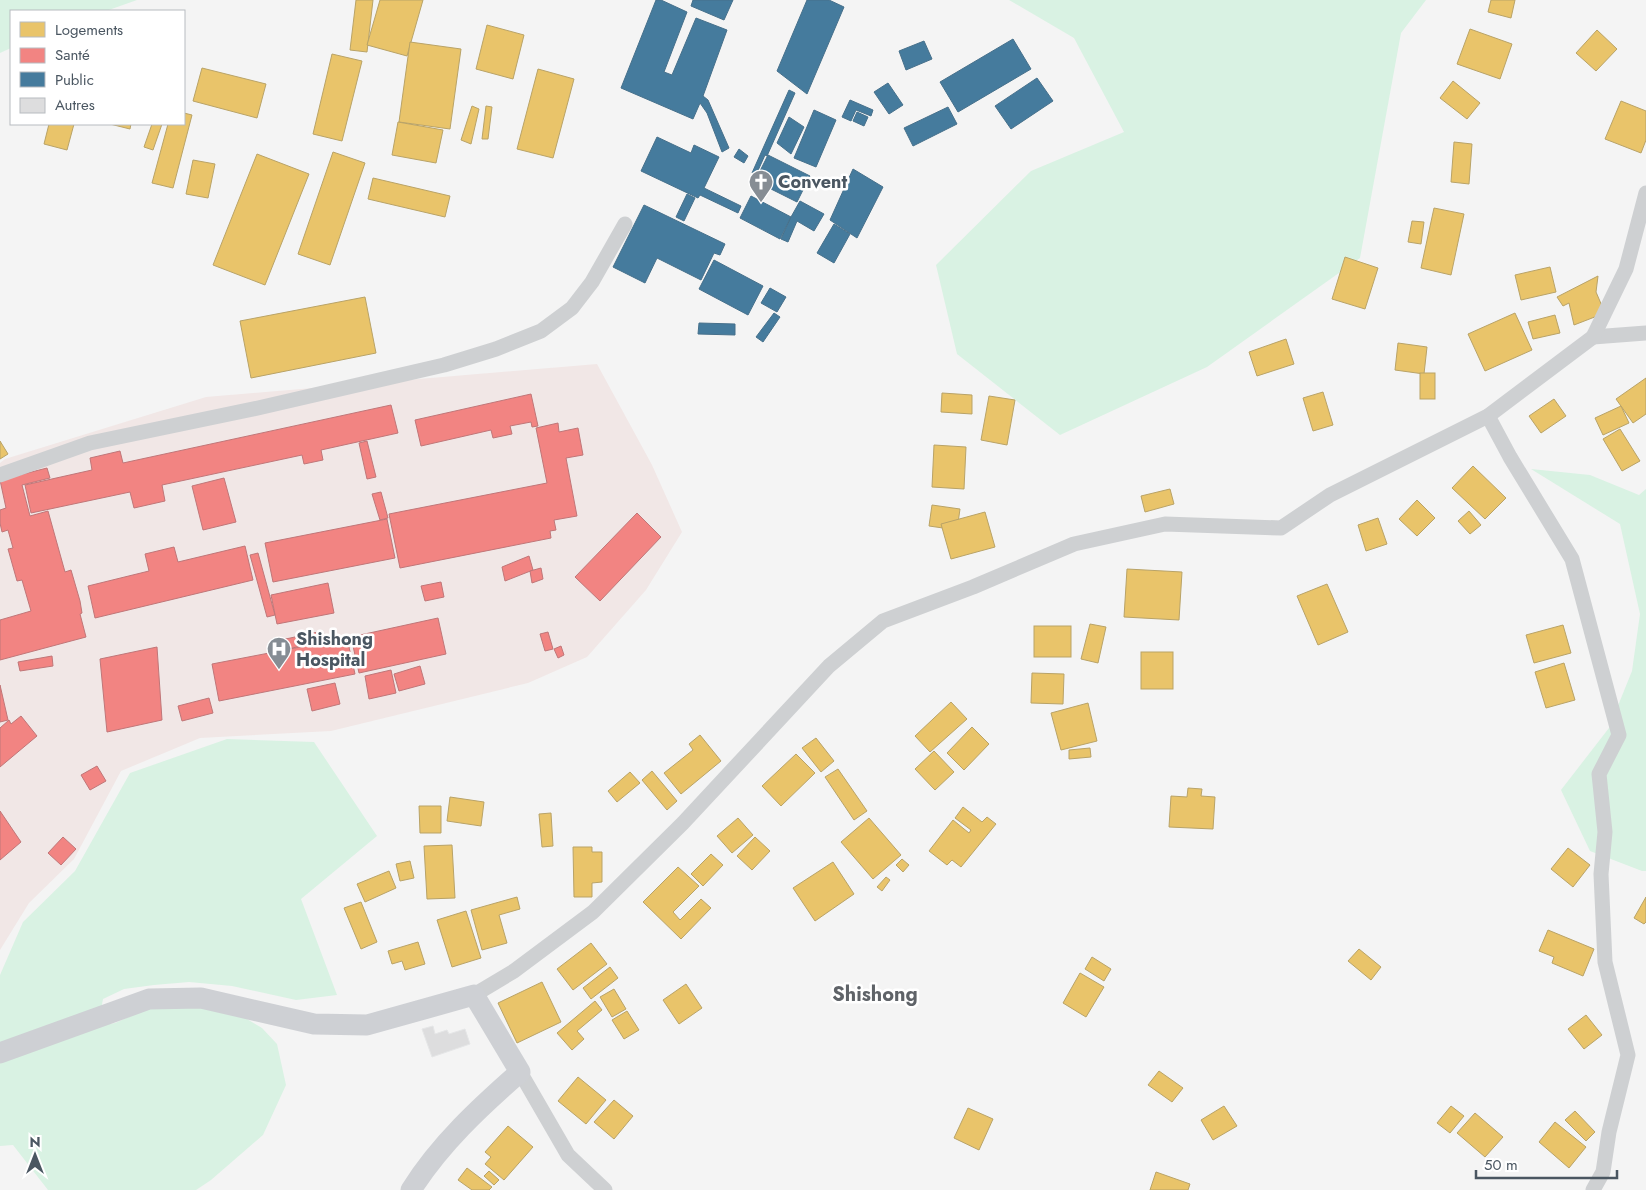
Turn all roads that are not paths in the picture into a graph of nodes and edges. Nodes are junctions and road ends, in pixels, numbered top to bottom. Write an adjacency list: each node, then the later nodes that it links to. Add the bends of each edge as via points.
1 (1646, 193): 4 (street, via 1626,269)
2 (625, 224): 6 (street, via 592,282 572,308 541,331 444,365 90,443)
3 (1646, 333): 4 (street)
4 (1593, 337): 5 (street)
5 (1488, 416): 7 (street, via 1330,495 1281,528 1165,524 1074,544 883,621 829,666 683,823 593,912 514,972); 12 (street, via 1572,559 1619,735 1599,774 1605,832 1601,874 1605,962 1628,1055 1603,1172)
6 (0, 475)
7 (474, 996): 8 (street, via 367,1025 314,1024 201,998 150,999); 9 (street)
8 (0, 1053)
9 (520, 1072): 10 (street, via 460,1127); 11 (street, via 568,1155)
10 (411, 1190)
11 (605, 1190)
12 (1593, 1190)

